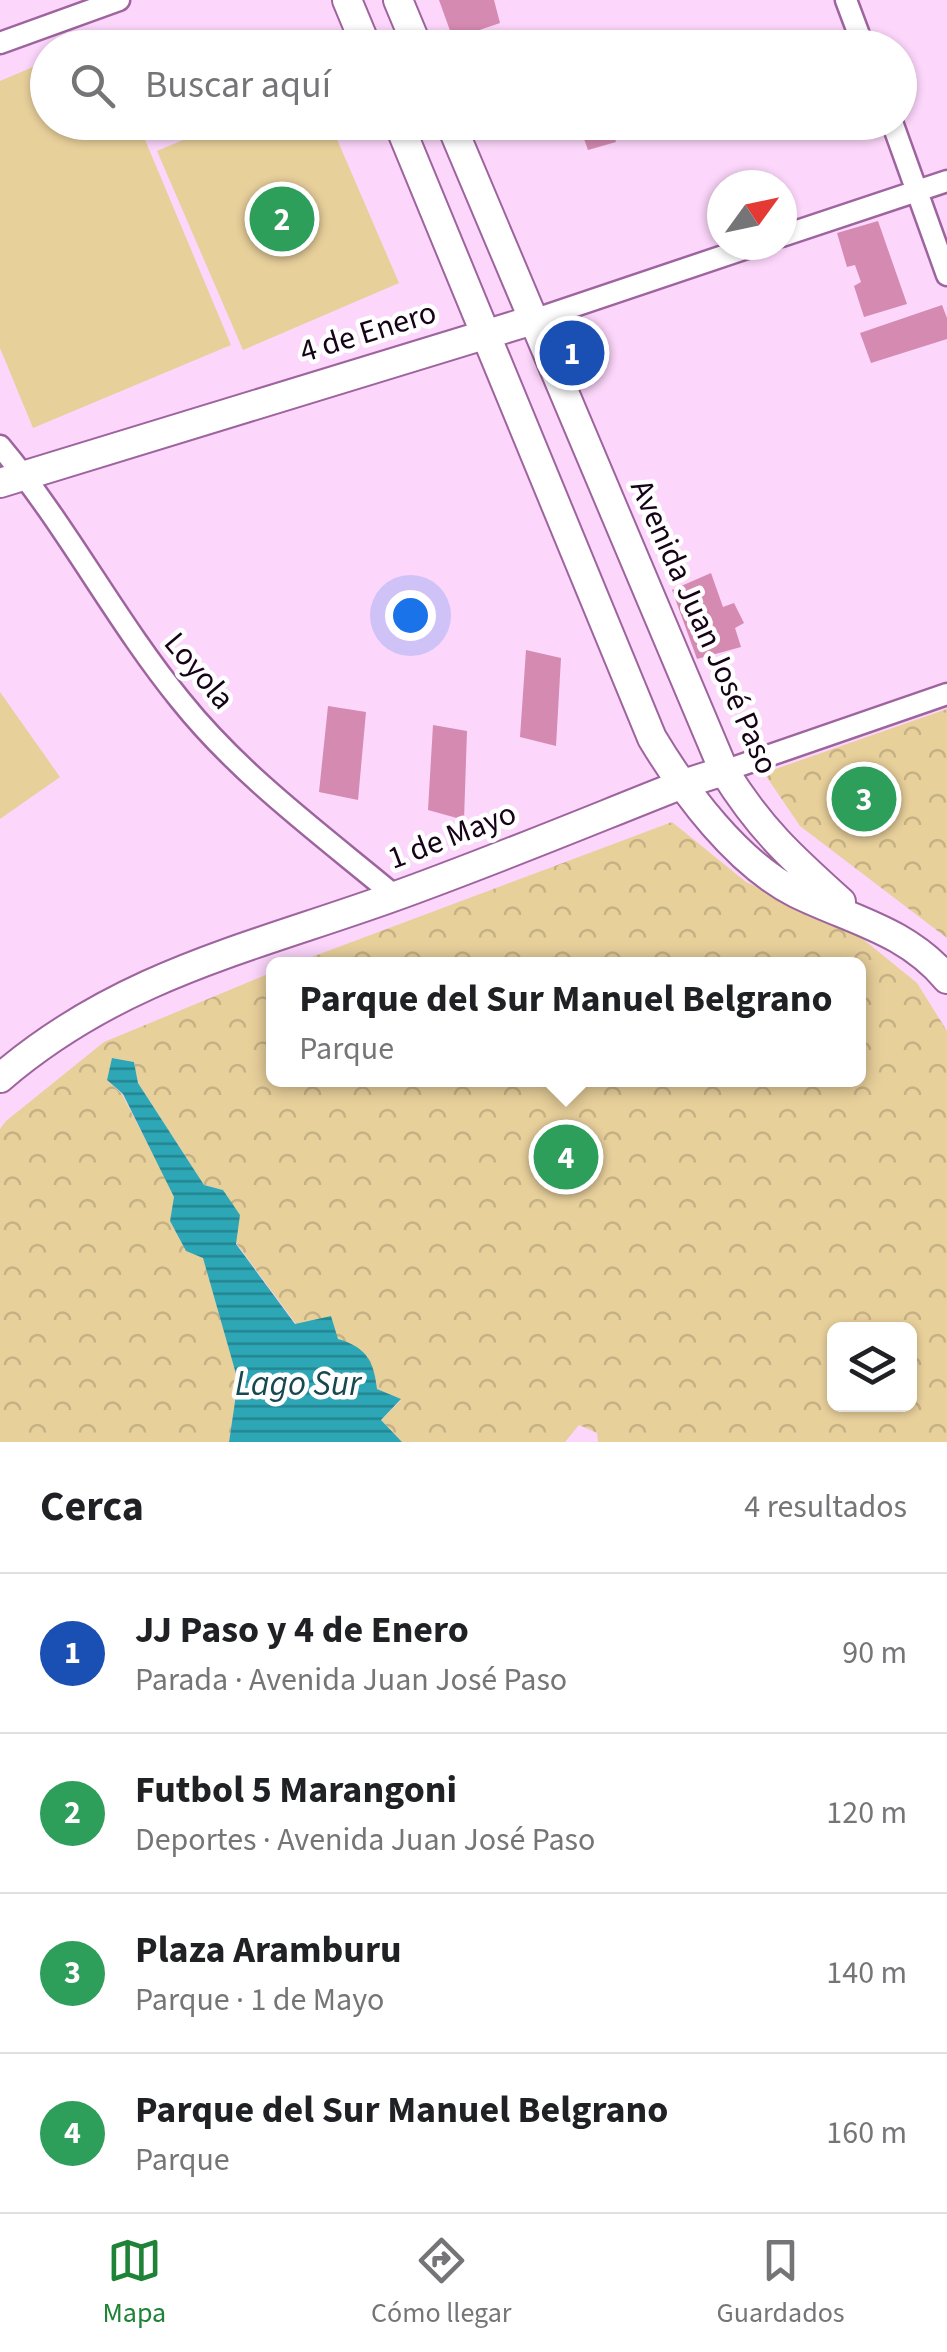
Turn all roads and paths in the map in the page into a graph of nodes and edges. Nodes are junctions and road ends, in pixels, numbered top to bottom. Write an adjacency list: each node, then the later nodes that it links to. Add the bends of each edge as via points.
1 (119, 0): 5 (street)
2 (347, 0): 6 (main road)
3 (398, 0): 7 (main road)
4 (846, 0): 8 (street)
5 (34, 30)
6 (360, 30)
7 (410, 30)
8 (857, 30)
9 (30, 31): 10 (street)
10 (0, 42)
11 (405, 140): 20 (main road)
12 (458, 140): 19 (main road, Avenida Juan José Paso)
13 (899, 140): 15 (street)
14 (947, 181): 15 (street)
15 (918, 190): 16 (street); 18 (street)
16 (797, 231)
17 (711, 260): 19 (street, 4 de Enero)
18 (947, 274)
19 (533, 320): 20 (main road, 4 de Enero); 24 (main road, Avenida Juan José Paso)
20 (485, 332): 22 (main road, 4 de Enero); 25 (main road, via 652,738)
21 (0, 446): 22 (street, Loyola)
22 (12, 479): 26 (street, Loyola, via 182,703 260,783)
23 (947, 694): 24 (street, 1 de Mayo)
24 (724, 771): 25 (main road, 1 de Mayo); 27 (main road, Avenida Juan José Paso, via 778,845)
25 (680, 785): 26 (main road, 1 de Mayo); 27 (main road, via 759,869)
26 (395, 896): 29 (main road, 1 de Mayo, via 128,992 74,1022)
27 (858, 916): 28 (main road, via 904,939)
28 (947, 979)
29 (0, 1078)

